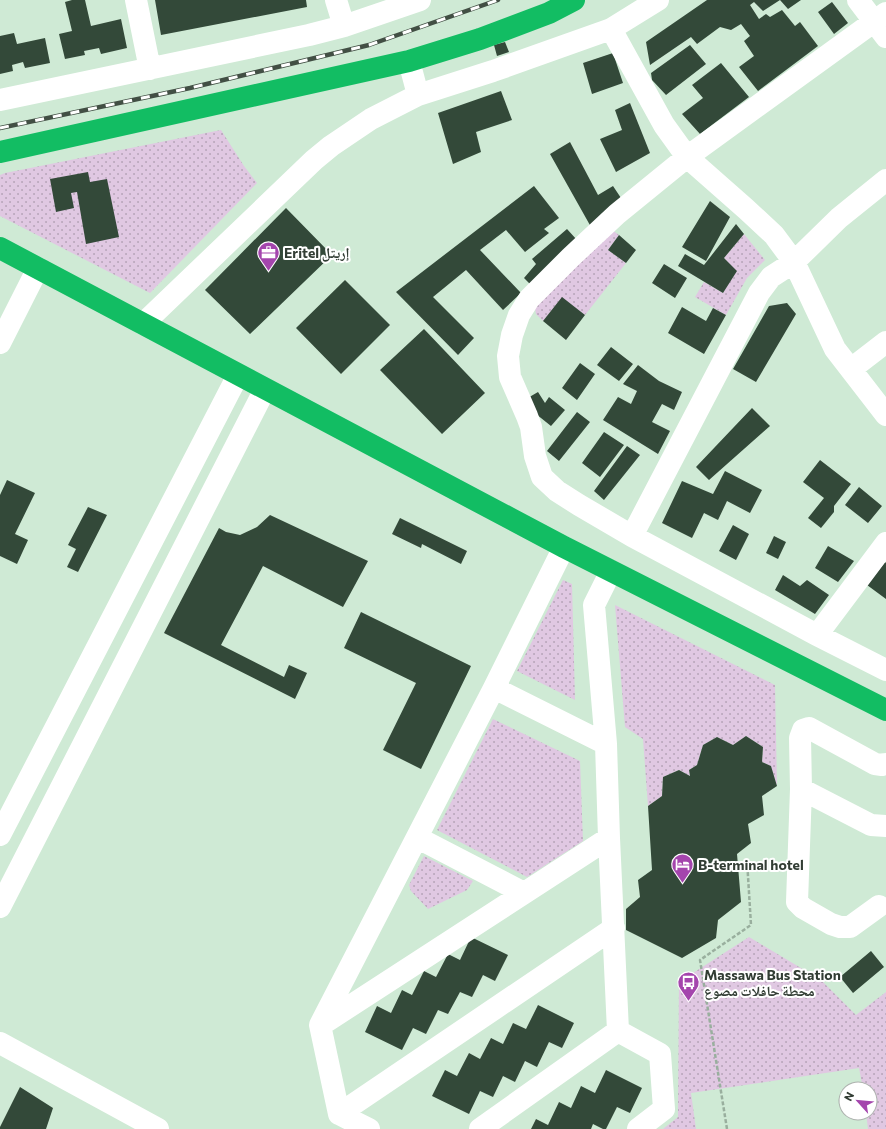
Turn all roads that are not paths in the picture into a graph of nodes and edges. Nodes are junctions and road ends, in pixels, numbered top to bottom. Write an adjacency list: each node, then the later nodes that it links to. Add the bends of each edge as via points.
1 (136, 0): 11 (street)
2 (336, 0): 8 (street)
3 (420, 0): 8 (street)
4 (574, 0): 10 (highway, via 549,13 480,39)
5 (658, 0): 9 (street)
6 (858, 0): 7 (street)
7 (882, 24): 15 (street)
8 (344, 26): 11 (street)
9 (611, 29): 12 (street); 15 (street, via 664,125)
10 (409, 61): 12 (street); 14 (highway)
11 (150, 69): 13 (street)
12 (418, 95): 20 (street, via 371,119 314,160)
13 (0, 100)
14 (0, 152)
15 (686, 157): 18 (street, via 774,235); 27 (street, via 617,214 529,300 519,315 508,356 510,377 531,427 535,456 542,477 557,491)
16 (886, 180): 18 (street, via 839,218)
17 (0, 248): 19 (highway)
18 (794, 262): 23 (street, via 835,349); 27 (street, via 771,277 759,293)
19 (38, 268): 20 (highway); 22 (street)
20 (143, 324): 24 (highway)
21 (886, 342): 23 (street)
22 (0, 343)
23 (851, 369): 26 (street)
24 (238, 375): 25 (highway); 39 (street)
25 (265, 389): 29 (highway); 44 (street)
26 (886, 415)
27 (632, 536): 31 (street)
28 (886, 543): 31 (street)
29 (564, 547): 30 (highway); 33 (street)
30 (611, 571): 34 (highway); 35 (street, via 594,605)
31 (817, 635): 32 (street)
32 (886, 670)
33 (494, 688): 35 (street); 40 (street)
34 (886, 710)
35 (606, 744): 41 (street)
36 (886, 764): 37 (street, via 875,764 809,728 803,730 800,738)
37 (801, 789): 38 (street, via 871,825); 43 (street, via 797,902 802,908 840,927 850,927)
38 (886, 826)
39 (0, 836)
40 (418, 838): 42 (street); 46 (street)
41 (609, 838): 42 (street); 45 (street)
42 (524, 893): 46 (street)
43 (879, 906)
44 (0, 907)
45 (614, 928): 47 (street); 49 (street)
46 (320, 1025): 49 (street)
47 (618, 1031): 52 (street); 53 (street, via 660,1054 664,1110)
48 (0, 1042): 50 (street)
49 (339, 1114): 51 (street)
50 (158, 1129)
51 (369, 1129)
52 (480, 1129)
53 (638, 1129)

